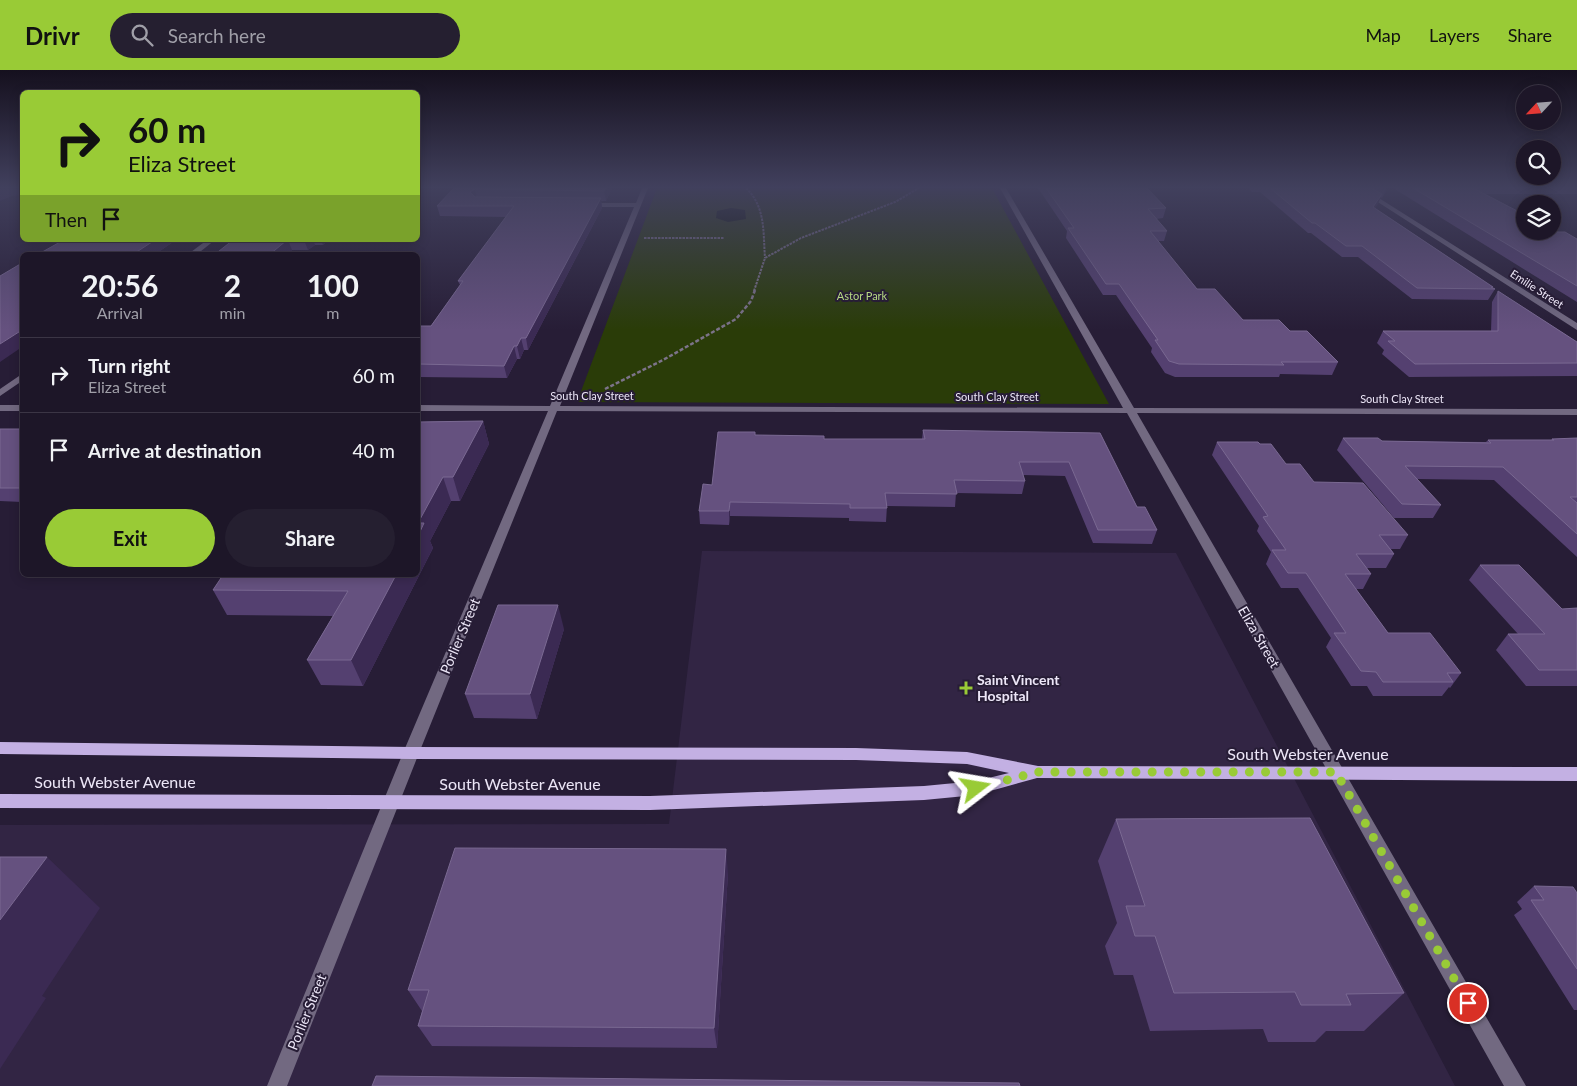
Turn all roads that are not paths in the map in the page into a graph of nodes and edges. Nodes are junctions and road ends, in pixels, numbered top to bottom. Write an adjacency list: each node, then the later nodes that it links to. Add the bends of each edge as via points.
1 (625, 235): 12 (street, Porlier Street)
2 (1030, 235): 13 (street, Eliza Street)
3 (1433, 235): 6 (street, Emilie Street)
4 (209, 242): 5 (street)
5 (195, 252)
6 (1577, 327)
7 (20, 378): 8 (street)
8 (0, 393)
9 (0, 408): 10 (street)
10 (20, 408)
11 (420, 408): 12 (street, South Clay Street)
12 (554, 408): 13 (street, South Clay Street); 16 (street, Porlier Street)
13 (1130, 410): 14 (street, South Clay Street); 18 (street, Eliza Street)
14 (1577, 412)
15 (0, 748): 16 (main road, South Webster Avenue)
16 (411, 753): 17 (main road, South Webster Avenue, via 856,754 967,758); 21 (street, Porlier Street)
17 (1038, 772): 18 (main road, South Webster Avenue); 21 (main road, South Webster Avenue, via 976,788 924,793 650,803)
18 (1336, 772): 19 (main road, South Webster Avenue); 23 (street, Eliza Street)
19 (1577, 774)
20 (0, 801): 21 (main road, South Webster Avenue)
21 (391, 802): 22 (street, Porlier Street)
22 (277, 1086)
23 (1516, 1086)

